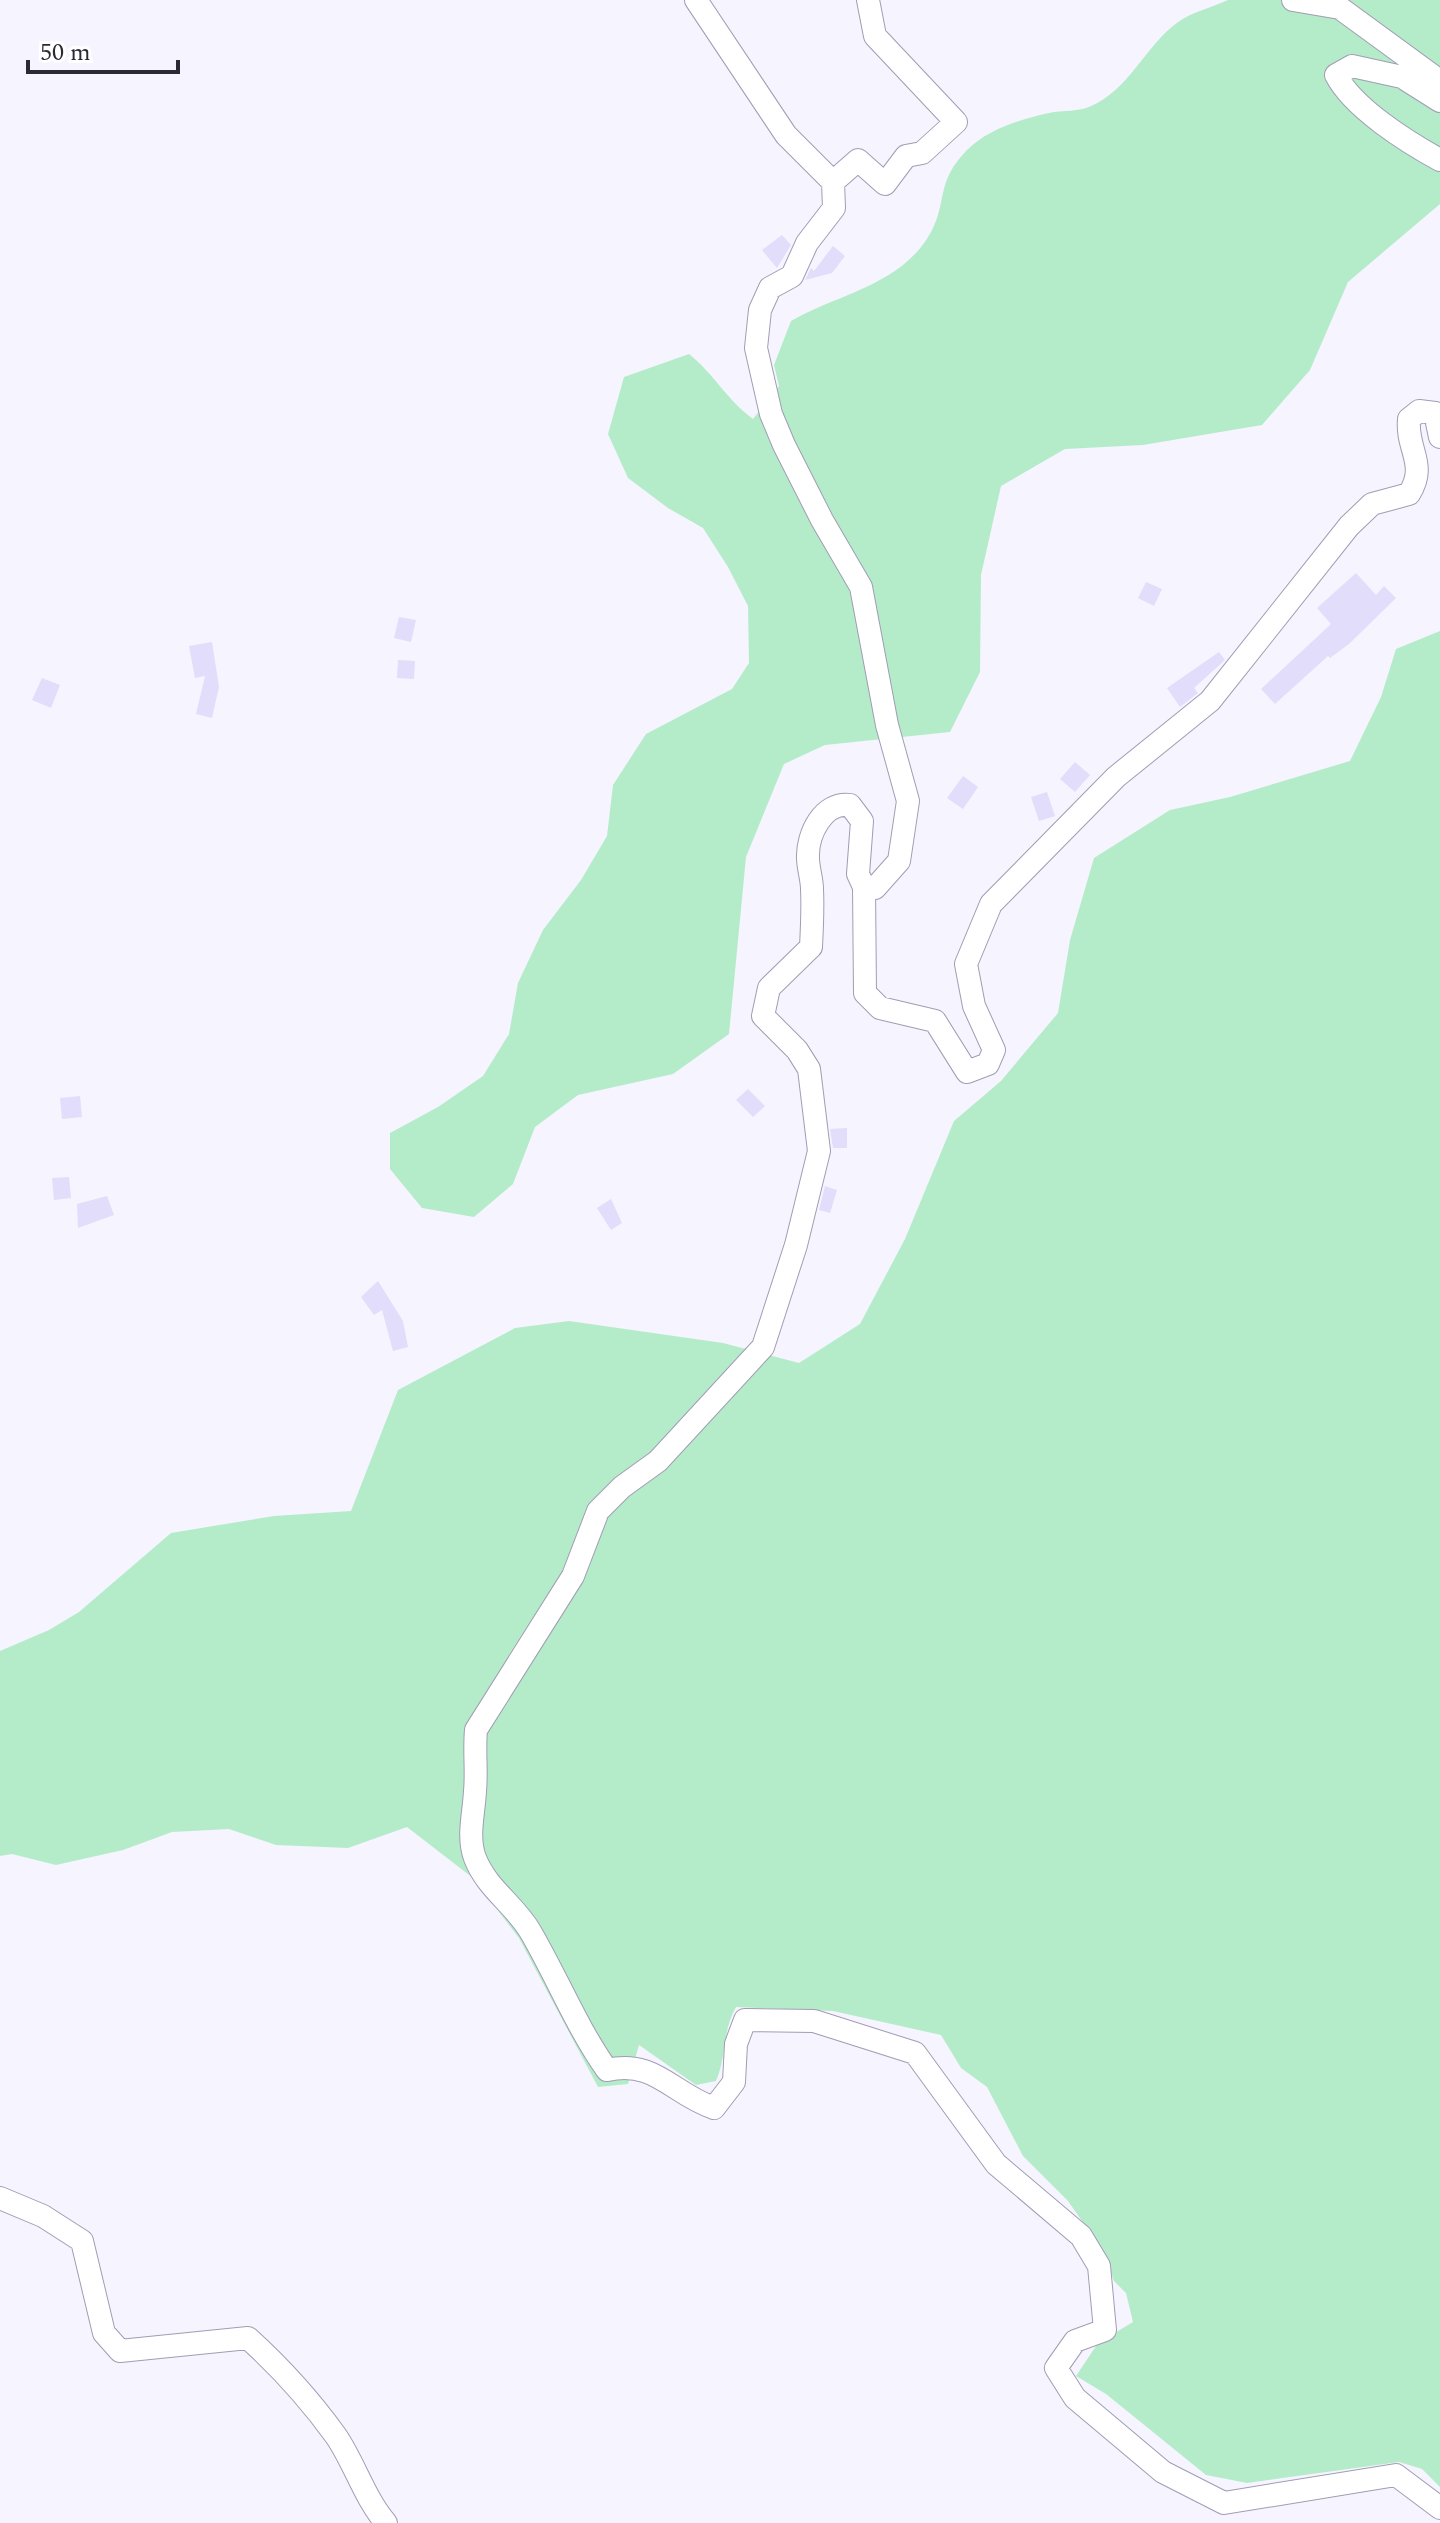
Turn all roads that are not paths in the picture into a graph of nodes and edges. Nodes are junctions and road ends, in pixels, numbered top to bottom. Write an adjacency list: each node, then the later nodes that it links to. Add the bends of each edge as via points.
1 (696, 0): 7 (street, via 786,135)
2 (868, 0): 7 (street, via 875,36 956,122 922,153 906,156 885,184 858,160)
3 (1293, 0): 4 (street, via 1340,8)
4 (1440, 81)
5 (1440, 101): 6 (street, via 1402,77 1352,66 1336,75 1343,89 1410,144)
6 (1440, 160)
7 (833, 182): 9 (street, via 834,208 807,243 792,276 770,288 760,310 756,348 784,445 861,587 887,725 908,801 899,861 875,888)
8 (1440, 437): 9 (street, via 1435,413 1419,411 1409,419 1418,479 1409,494 1372,504 1349,526 1210,701 1116,777 991,904 966,964 974,1006 994,1050 988,1064 967,1072 935,1021 880,1008 865,993)
9 (864, 887): 11 (street, via 858,874 862,821 850,805 841,804 825,813 812,832 807,855 811,947 769,988 763,1016 809,1069 819,1151 777,1309 763,1347 658,1461 598,1511 573,1576 476,1730 474,1856 493,1890 529,1928 583,2035 607,2070 628,2065 649,2069 693,2101 714,2108 734,2082 736,2044 745,2020 814,2021 915,2053 996,2164 1081,2236 1099,2266 1105,2330 1075,2341 1056,2368 1075,2398 1163,2472 1224,2503 1396,2475)
10 (0, 2198): 12 (street, via 43,2216 82,2241 104,2333 120,2351 248,2338 337,2439)
11 (1440, 2508)
12 (386, 2523)

